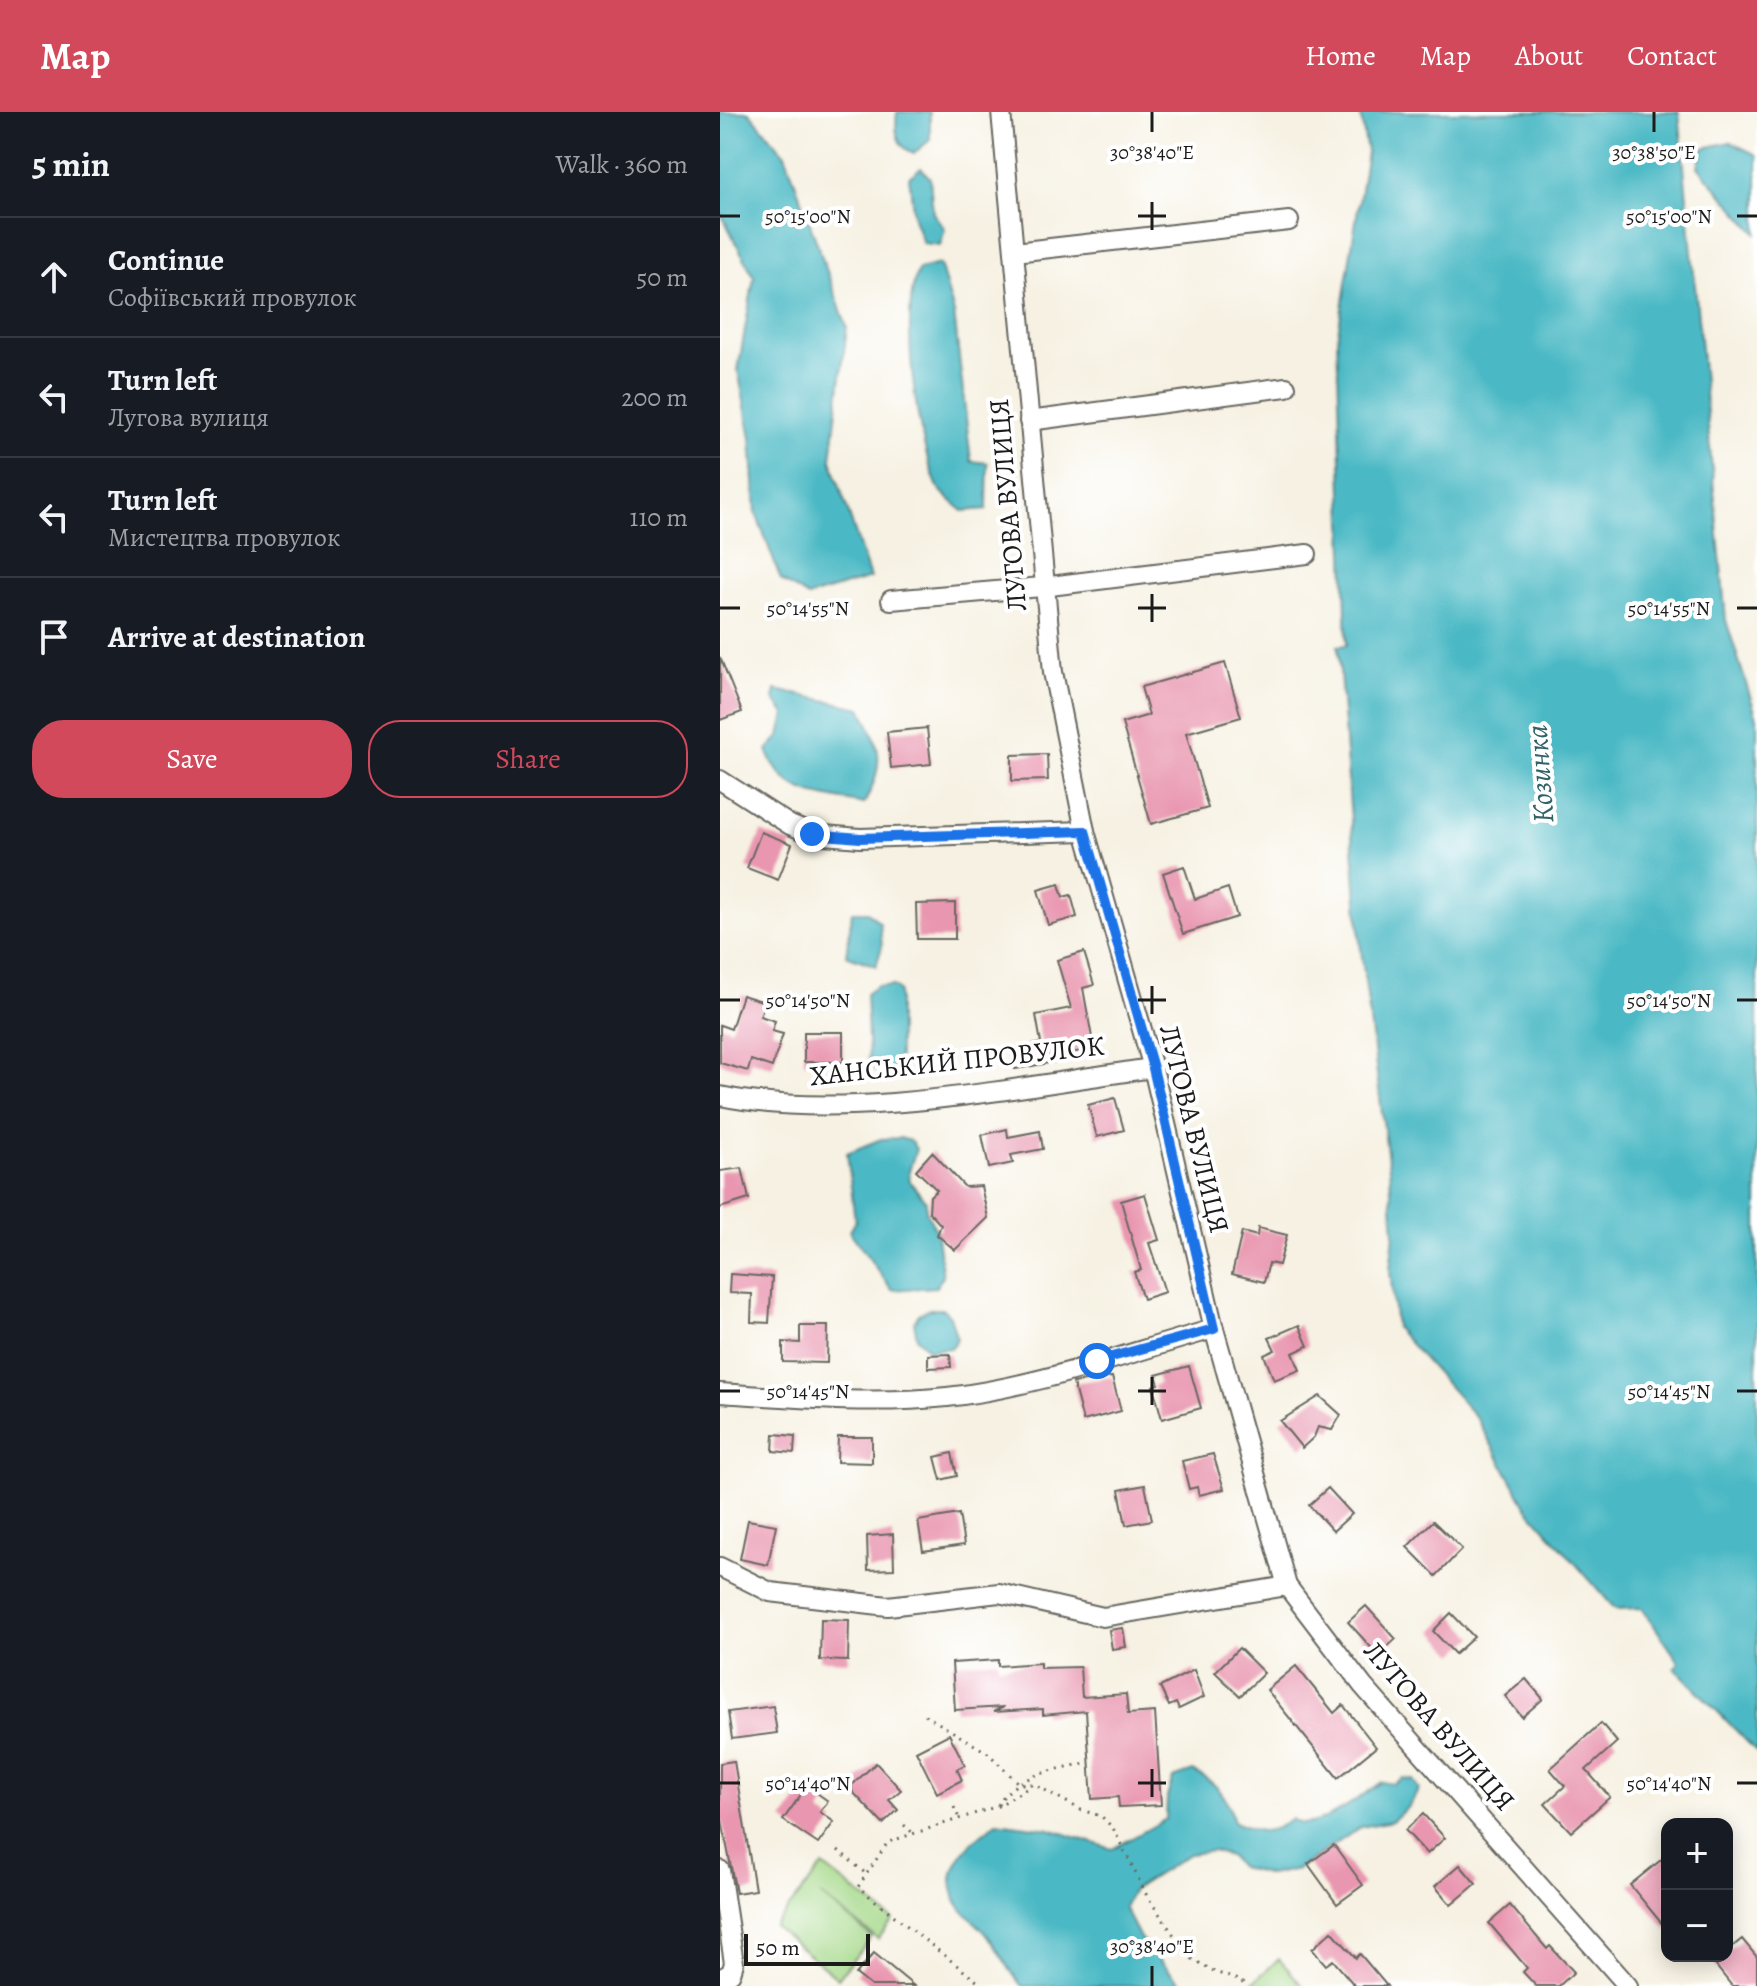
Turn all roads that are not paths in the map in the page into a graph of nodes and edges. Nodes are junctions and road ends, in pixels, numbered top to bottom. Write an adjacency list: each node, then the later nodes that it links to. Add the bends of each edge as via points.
1 (1001, 112): 3 (street, ЛУГОВА ВУЛИЦЯ)
2 (1289, 221): 3 (street)
3 (1015, 252): 5 (street, ЛУГОВА ВУЛИЦЯ)
4 (1286, 387): 5 (street)
5 (1029, 421): 7 (street, ЛУГОВА ВУЛИЦЯ)
6 (1307, 554): 7 (street)
7 (1042, 587): 8 (street); 10 (street, ЛУГОВА ВУЛИЦЯ)
8 (891, 600)
9 (720, 780): 10 (street, via 812,834 860,838)
10 (1085, 831): 11 (street, ЛУГОВА ВУЛИЦЯ)
11 (1153, 1068): 12 (street, ХАНСЬКИЙ ПРОВУЛОК, via 842,1105 778,1105); 13 (street, ЛУГОВА ВУЛИЦЯ)
12 (720, 1096)
13 (1214, 1329): 14 (street, via 1035,1381 946,1397 817,1399); 16 (street, ЛУГОВА ВУЛИЦЯ)
14 (720, 1393)
15 (720, 1567): 16 (street, via 770,1592 888,1606 999,1593 1103,1617)
16 (1287, 1586): 19 (street, ЛУГОВА ВУЛИЦЯ, via 1363,1686)
17 (720, 1870): 18 (street, via 734,1963 731,1973)
18 (720, 1979)
19 (1628, 1986)

